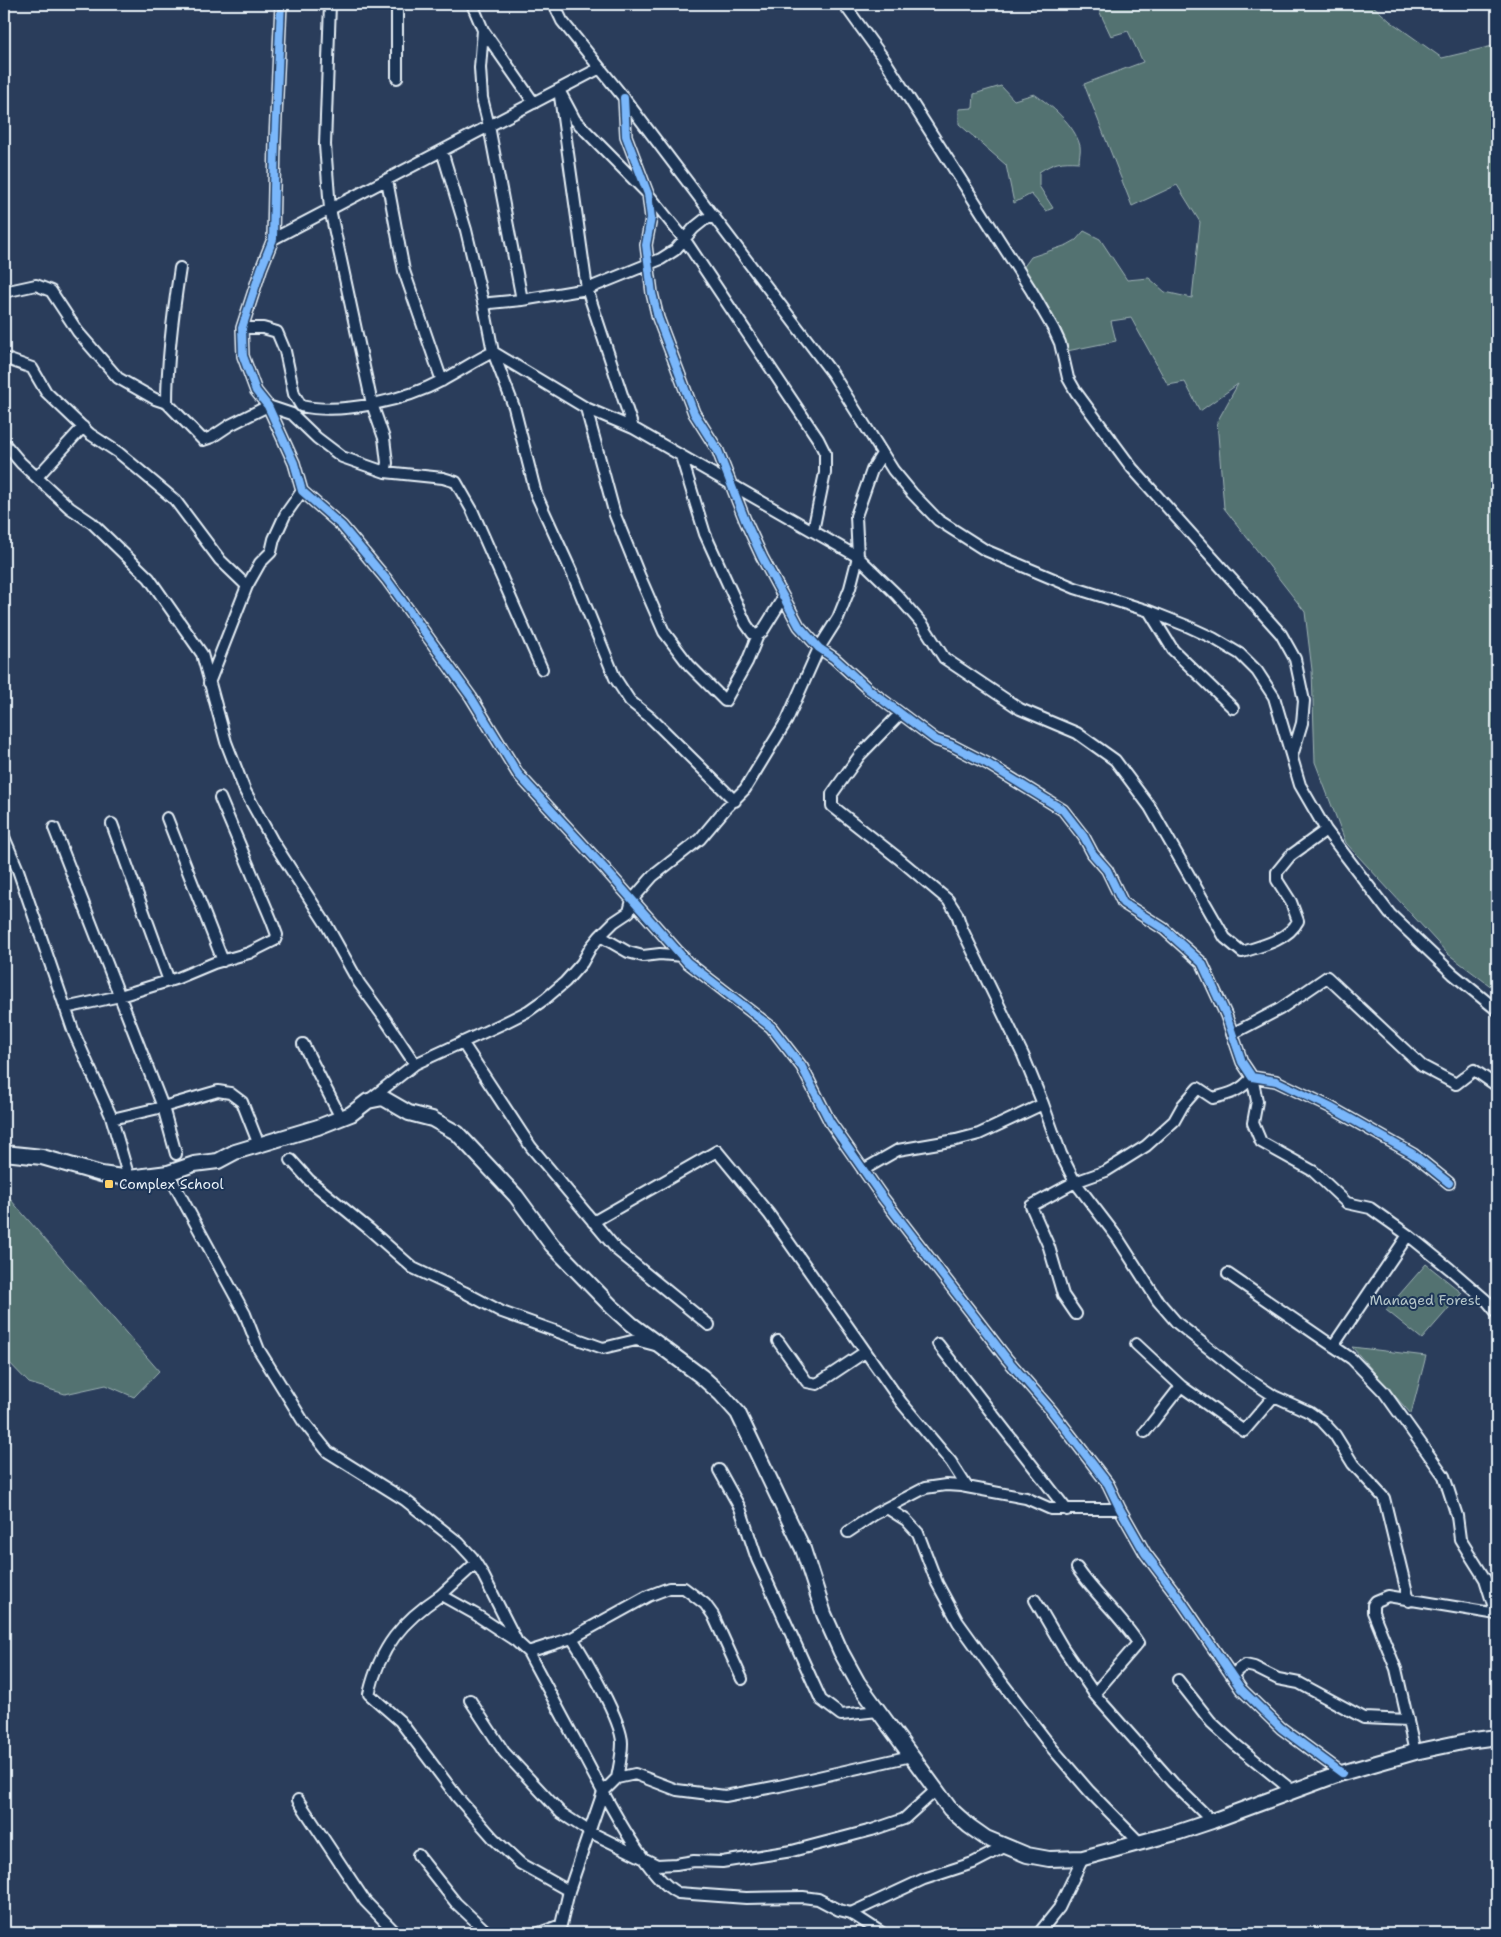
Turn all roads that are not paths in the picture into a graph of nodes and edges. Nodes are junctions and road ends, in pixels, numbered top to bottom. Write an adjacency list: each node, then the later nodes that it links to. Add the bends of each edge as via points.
1 (281, 4): 19 (street)
2 (330, 4): 17 (street, via 325,145)
3 (398, 4): 9 (street)
4 (472, 4): 7 (street)
5 (554, 4): 8 (street, via 562,21)
6 (844, 4): 55 (street, via 886,62 1031,290 1054,330 1068,378 1076,392 1132,468 1281,634 1295,659 1304,701 1302,723)
7 (483, 30): 12 (street); 13 (street, via 480,68 482,98)
8 (600, 68): 10 (street); 11 (street)
9 (397, 78)
10 (559, 90): 12 (street); 16 (street, via 575,120); 23 (street)
11 (624, 98): 16 (street, via 626,136); 18 (street)
12 (534, 103): 13 (street)
13 (489, 126): 14 (street); 25 (street)
14 (442, 151): 15 (street); 26 (street, via 466,230)
15 (387, 180): 17 (street); 30 (street, via 404,271)
16 (648, 194): 20 (street); 21 (street, via 651,218 646,245)
17 (330, 209): 19 (street); 32 (street)
18 (714, 216): 20 (street, via 694,228); 38 (street, via 832,373)
19 (273, 239): 27 (street)
20 (685, 240): 21 (street, via 661,259); 44 (street, via 825,453 825,473)
21 (649, 263): 23 (street); 42 (street, via 652,293 664,336 694,413 718,451)
22 (180, 268): 31 (street, via 170,331)
23 (587, 289): 25 (street); 36 (street)
24 (4, 292): 31 (street, via 36,285 51,291 78,332 118,378)
25 (522, 300): 26 (street)
26 (484, 306): 28 (street)
27 (242, 328): 32 (street, via 277,332 285,351 294,394 301,406 316,409); 33 (street, via 244,356 256,391)
28 (494, 352): 30 (street); 34 (street); 57 (street, via 514,407 536,494 615,678 630,701)
29 (4, 358): 35 (street, via 32,368 46,392)
30 (442, 381): 32 (street, via 407,396)
31 (167, 403): 33 (street, via 204,440)
32 (372, 404): 40 (street, via 384,438 387,463)
33 (268, 406): 40 (street, via 292,414 342,457); 43 (street, via 294,463)
34 (586, 408): 36 (street); 49 (street, via 615,515 664,632 689,665 725,701)
35 (83, 427): 41 (street); 46 (street, via 175,500 220,560)
36 (634, 428): 39 (street)
37 (4, 443): 41 (street)
38 (882, 454): 45 (street, via 872,470 856,516); 48 (street, via 899,478 938,520 986,550 1075,588)
39 (681, 456): 42 (street); 49 (street, via 705,534 746,624 753,634)
40 (384, 472): 51 (street, via 456,482 472,510)
41 (37, 477): 52 (street, via 70,508 92,523 149,578 202,654)
42 (732, 486): 44 (street); 47 (street, via 758,550)
43 (302, 491): 46 (street, via 285,515 271,552 260,563); 63 (street, via 342,526 387,580 472,697 518,774)
44 (813, 531): 45 (street)
45 (858, 558): 50 (street, via 838,618); 61 (street, via 923,625 944,658 1020,709 1077,733 1115,760 1150,807 1225,938 1242,952 1265,946 1293,931 1298,921 1277,880 1277,872 1290,856)
46 (247, 586): 52 (street)
47 (783, 598): 49 (street); 50 (street, via 798,626)
48 (1149, 611): 53 (street, via 1173,650); 55 (street, via 1213,638 1240,654 1257,671 1274,697)
49 (758, 635)
50 (819, 648): 54 (street); 57 (street, via 787,720)
51 (542, 669)
52 (209, 683): 74 (street, via 226,742 245,791 359,983)
53 (1233, 708)
54 (900, 714): 71 (street, via 936,740 988,764 1063,810 1107,870 1123,903 1164,929 1202,963); 78 (street, via 844,776 832,794 832,806 948,900 1024,1055)
55 (1292, 756): 61 (street, via 1300,785)
56 (220, 798): 66 (street, via 277,935 268,945)
57 (735, 801): 63 (street, via 700,839 653,876)
58 (167, 818): 66 (street)
59 (112, 824): 67 (street)
60 (54, 828): 68 (street)
61 (1326, 830): 70 (street, via 1390,914)
62 (4, 837): 69 (street)
63 (632, 900): 64 (street, via 629,912); 65 (street)
64 (600, 936): 65 (street, via 628,952 643,956); 72 (street, via 582,964 545,999 528,1011)
65 (683, 956): 86 (street, via 772,1027 802,1067 830,1122)
66 (224, 961): 67 (street)
67 (169, 981): 68 (street)
68 (120, 996): 69 (street); 79 (street)
69 (65, 1008): 81 (street)
70 (1497, 1010)
71 (1232, 1034): 75 (street, via 1242,1062); 76 (street, via 1280,1009 1327,977 1422,1066 1456,1084 1474,1070)
72 (462, 1042): 74 (street); 91 (street, via 531,1147)
73 (303, 1044): 80 (street)
74 (415, 1064): 77 (street)
75 (1252, 1077): 89 (street, via 1243,1088 1229,1095 1213,1098 1198,1088 1174,1121 1146,1146 1106,1171); 90 (street, via 1276,1081 1330,1107 1413,1154); 92 (street, via 1257,1101 1253,1123 1261,1142 1313,1171 1347,1203 1370,1208)
76 (1497, 1086)
77 (368, 1101): 80 (main road); 101 (main road, via 383,1098 409,1113 432,1119 457,1132 516,1196 552,1245 612,1307)
78 (1043, 1104): 86 (street, via 979,1134 898,1150); 89 (street)
79 (162, 1107): 81 (street); 82 (street, via 218,1091 230,1093 242,1102); 84 (street)
80 (341, 1118): 82 (main road)
81 (112, 1119): 88 (street)
82 (259, 1145): 87 (main road, via 218,1161 194,1164)
83 (4, 1153): 88 (main road, via 42,1157 101,1174)
84 (176, 1154)
85 (291, 1160): 101 (street, via 309,1180 413,1268 502,1312 603,1348 636,1340)
86 (863, 1170): 109 (street, via 940,1273 1090,1459 1108,1484)
87 (168, 1173): 88 (main road); 112 (street, via 245,1314 259,1350 302,1420 328,1452 405,1500 459,1542)
88 (129, 1178)
89 (1075, 1182): 95 (street, via 1031,1206 1049,1247 1063,1295); 104 (street, via 1177,1323)
90 (1449, 1183)
91 (593, 1222): 96 (street, via 617,1250); 102 (street, via 716,1151 769,1214)
92 (1408, 1235): 94 (street); 100 (street)
93 (1228, 1274): 100 (street)
94 (1497, 1313)
95 (1076, 1314)
96 (709, 1325)
97 (778, 1341): 102 (street, via 807,1382 817,1384)
98 (938, 1344): 110 (street)
99 (1136, 1344): 103 (street)
100 (1333, 1346): 117 (street, via 1352,1359 1384,1392 1444,1476 1457,1516 1460,1539 1485,1579)
101 (663, 1347): 126 (main road, via 721,1394 738,1413 803,1548 824,1614 841,1652)
102 (865, 1352): 107 (street)
103 (1181, 1386): 104 (street, via 1244,1431); 105 (street)
104 (1274, 1396): 116 (street, via 1322,1421 1353,1464 1384,1498)
105 (1145, 1432)
106 (719, 1470): 126 (street, via 740,1508 757,1559 821,1700 841,1715)
107 (967, 1486): 108 (street, via 925,1488); 110 (street, via 1026,1498 1051,1509)
108 (887, 1508): 111 (street); 139 (street, via 906,1520 918,1533 937,1583 958,1622 994,1672 1052,1748)
109 (1120, 1509): 110 (street); 121 (street, via 1145,1553)
110 (1067, 1510)
111 (848, 1532)
112 (476, 1563): 114 (street); 119 (street)
113 (1077, 1568): 124 (street, via 1126,1624 1138,1644)
114 (441, 1595): 119 (street); 144 (street, via 391,1639 374,1674 369,1694 400,1721 458,1798 494,1839 521,1864)
115 (1035, 1600): 124 (street)
116 (1409, 1601): 117 (street); 127 (street, via 1384,1597 1373,1605 1375,1620 1396,1668)
117 (1496, 1614)
118 (572, 1638): 120 (street); 122 (street, via 648,1596 670,1588 684,1588 705,1604 713,1615); 132 (street, via 616,1722 622,1742)
119 (517, 1642): 120 (street)
120 (528, 1652): 134 (street)
121 (1232, 1676): 127 (street, via 1246,1666 1254,1667 1278,1679 1299,1683 1364,1718); 131 (street, via 1240,1689 1266,1715)
122 (742, 1679)
123 (1178, 1680): 135 (street, via 1211,1722)
124 (1094, 1694): 137 (street, via 1173,1783)
125 (470, 1700): 138 (street, via 504,1752 561,1813)
126 (878, 1711): 130 (main road)
127 (1408, 1720): 129 (street)
128 (1497, 1737): 129 (main road)
129 (1415, 1752): 131 (main road)
130 (910, 1756): 132 (street, via 725,1796 677,1790 635,1774); 133 (main road)
131 (1342, 1773): 135 (main road)
132 (617, 1778): 134 (street)
133 (936, 1790): 140 (main road, via 950,1809 970,1826 986,1838); 143 (street, via 904,1819 792,1851 722,1862 657,1865)
134 (603, 1792): 138 (street); 143 (street)
135 (1294, 1792): 137 (main road)
136 (298, 1800): 146 (street, via 365,1901)
137 (1212, 1821): 139 (main road)
138 (590, 1832): 143 (street); 144 (street)
139 (1140, 1842): 142 (main road)
140 (1006, 1846): 142 (main road, via 1027,1855 1049,1859); 145 (street, via 973,1864 924,1879)
141 (418, 1855): 147 (street, via 456,1903)
142 (1083, 1858): 150 (street, via 1059,1908)
143 (643, 1859): 145 (street, via 678,1893 746,1898 803,1897 818,1899)
144 (569, 1891): 148 (street, via 561,1925)
145 (851, 1913): 149 (street)
146 (396, 1933)
147 (488, 1933)
148 (539, 1933)
149 (882, 1933)
150 (1039, 1933)

